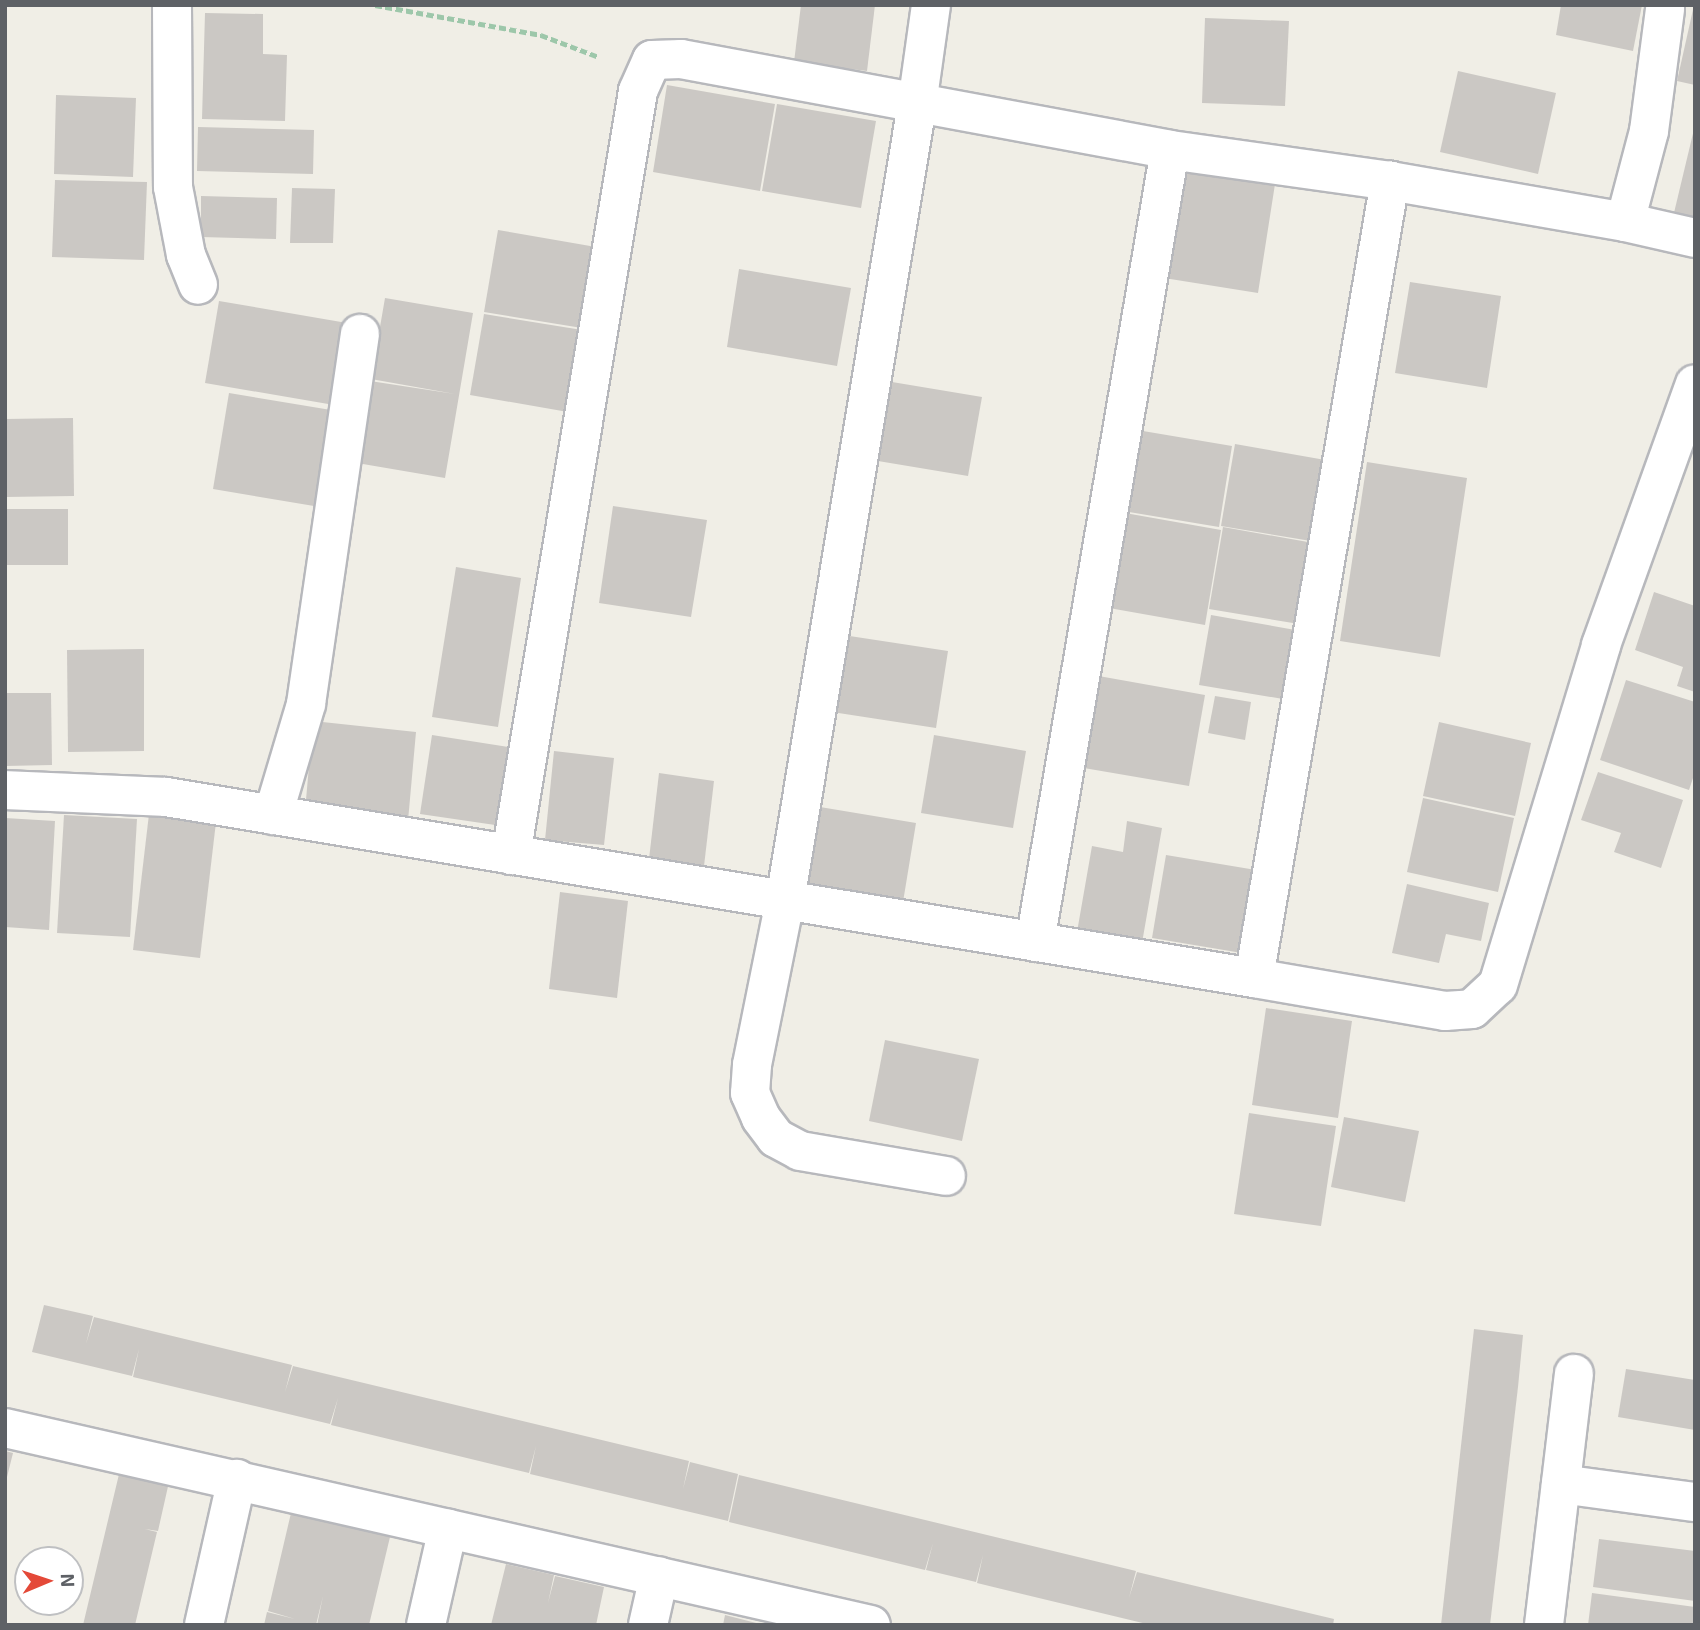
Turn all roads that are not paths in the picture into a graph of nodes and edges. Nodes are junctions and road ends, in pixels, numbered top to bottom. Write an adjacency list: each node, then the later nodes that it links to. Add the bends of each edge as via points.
1 (172, 5): 9 (street, via 173,187 186,255)
2 (930, 5): 4 (street)
3 (1665, 9): 7 (street, via 1645,152)
4 (918, 105): 5 (street); 14 (street, via 681,60 652,60 642,82); 15 (street)
5 (1170, 150): 6 (street); 16 (street)
6 (1390, 181): 7 (street); 17 (street)
7 (1625, 222): 8 (street)
8 (1695, 238)
9 (198, 285)
10 (360, 334): 13 (street, via 306,704)
11 (1695, 384): 17 (street, via 1601,646 1498,985 1472,1009 1446,1011)
12 (5, 790): 13 (street, via 166,797)
13 (273, 815): 14 (street)
14 (511, 855): 15 (street)
15 (785, 901): 16 (street); 18 (street, via 752,1065 750,1093 761,1118 776,1138 800,1151)
16 (1035, 942): 17 (street)
17 (1254, 978)
18 (946, 1176)
19 (1574, 1374): 22 (street)
20 (5, 1428): 21 (street)
21 (237, 1479): 24 (street); 26 (street)
22 (1561, 1483): 23 (street); 30 (street)
23 (1695, 1502)
24 (448, 1528): 25 (street); 27 (street)
25 (659, 1576): 28 (street); 29 (street)
26 (204, 1625)
27 (426, 1625)
28 (648, 1625)
29 (870, 1625)
30 (1544, 1625)

